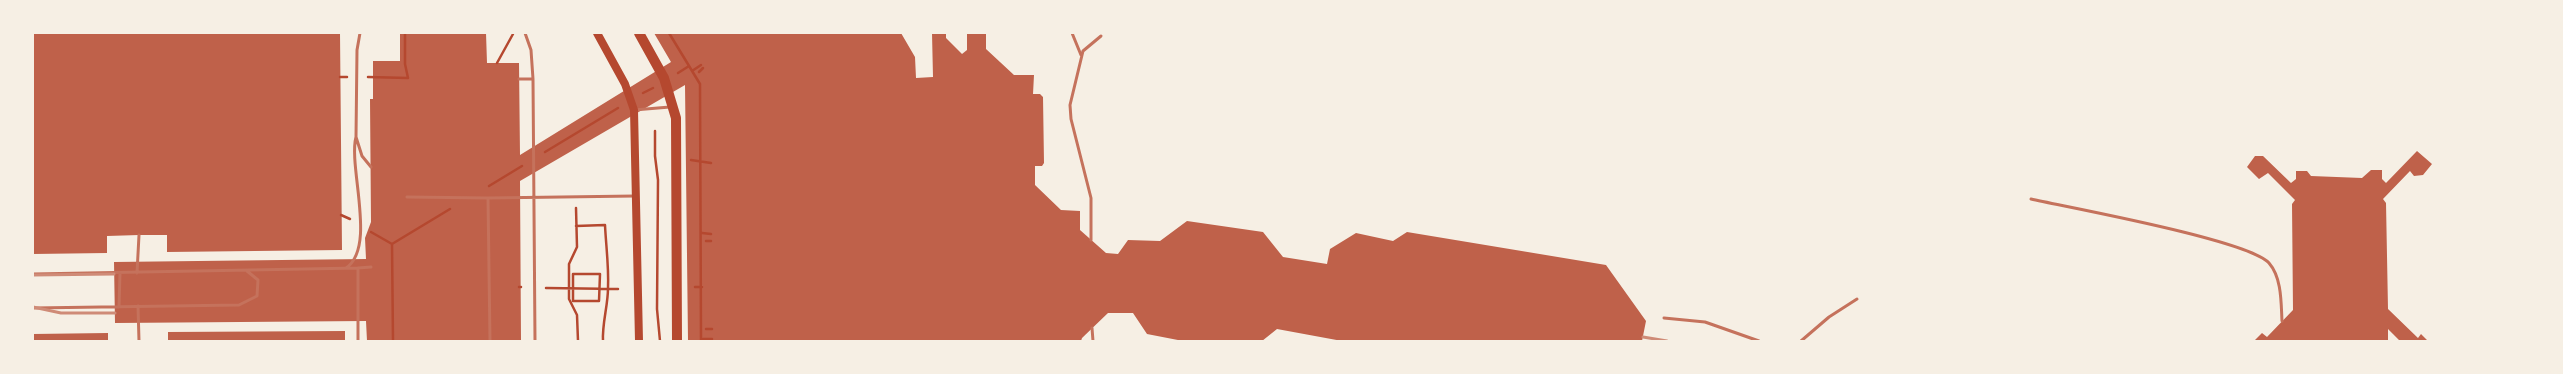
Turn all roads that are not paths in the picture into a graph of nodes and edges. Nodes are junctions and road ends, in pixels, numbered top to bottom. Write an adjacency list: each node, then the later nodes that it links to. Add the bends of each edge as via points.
1 (360, 33): 12 (lane, via 357,50)
2 (525, 33): 9 (lane, via 531,50)
3 (597, 33): 11 (main road, via 625,84)
4 (639, 33): 10 (main road, via 657,63)
5 (1072, 33): 7 (lane)
6 (1101, 36): 7 (lane, via 1088,45)
7 (1081, 55): 19 (lane, via 1071,95 1070,112 1091,198)
8 (520, 79): 9 (lane)
9 (533, 79): 37 (lane)
10 (674, 107): 11 (lane); 39 (main road, via 677,130)
11 (634, 110): 14 (main road)
12 (356, 137): 13 (lane, via 362,156); 21 (lane, via 353,149 360,194 359,238 354,261)
13 (371, 167)
14 (637, 196): 16 (lane); 38 (main road)
15 (407, 197): 16 (lane)
16 (488, 198): 36 (lane)
17 (2031, 199): 32 (lane, via 2200,237 2258,254 2270,264 2278,281)
18 (139, 235): 25 (lane)
19 (1091, 240)
20 (371, 267): 22 (lane)
21 (345, 268): 22 (lane); 23 (lane)
22 (358, 268): 35 (lane)
23 (247, 271): 25 (lane); 28 (lane, via 258,280 257,296 239,305)
24 (120, 273): 25 (lane); 26 (lane); 29 (lane)
25 (137, 273)
26 (33, 274)
27 (1857, 299): 42 (lane, via 1829,317)
28 (138, 306): 29 (lane); 34 (lane)
29 (119, 307): 30 (lane)
30 (33, 308)
31 (1664, 318): 41 (lane, via 1705,322)
32 (2282, 321)
33 (1092, 328): 40 (lane)
34 (139, 341)
35 (358, 341)
36 (490, 341)
37 (535, 341)
38 (639, 341)
39 (677, 341)
40 (1093, 341)
41 (1759, 341)
42 (1801, 341)

